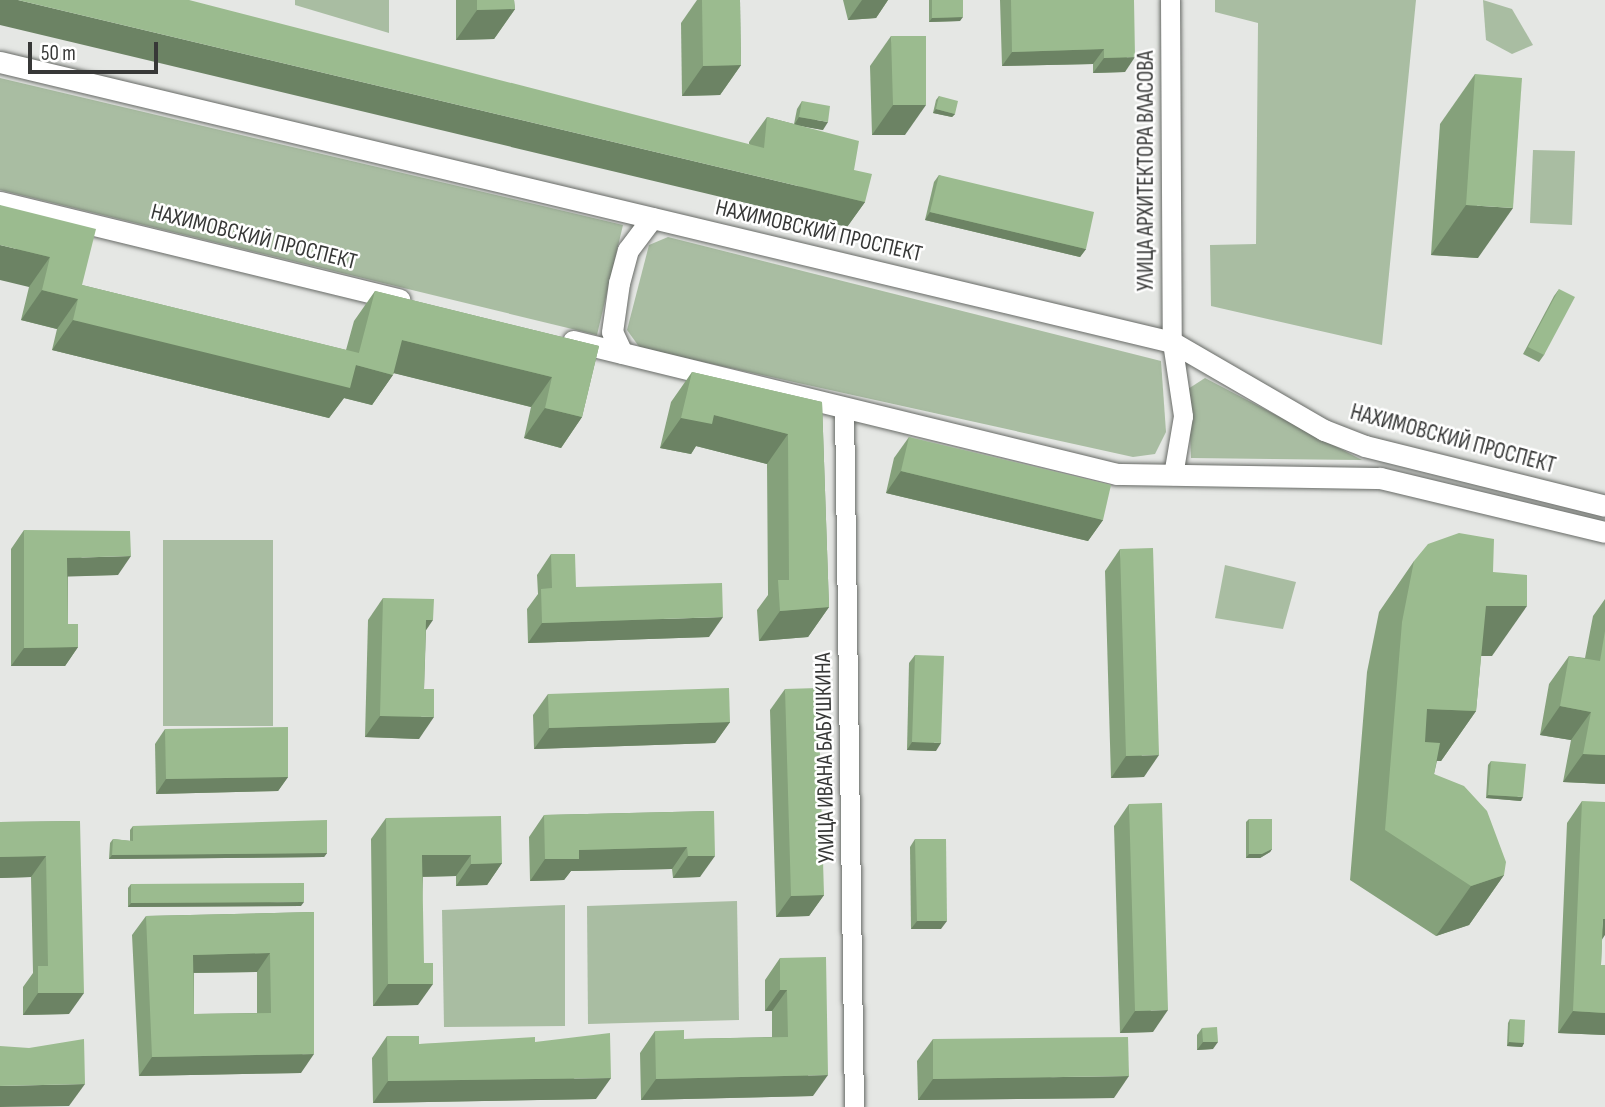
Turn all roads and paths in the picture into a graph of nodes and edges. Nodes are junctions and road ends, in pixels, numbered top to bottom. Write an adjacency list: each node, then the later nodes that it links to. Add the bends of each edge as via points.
1 (1170, 0): 7 (street, УЛИЦА АРХИТЕКТОРА ВЛАСОВА)
2 (0, 62): 4 (main road, НАХИМОВСКИЙ ПРОСПЕКТ)
3 (0, 202): 5 (main road, НАХИМОВСКИЙ ПРОСПЕКТ)
4 (652, 218): 7 (main road, НАХИМОВСКИЙ ПРОСПЕКТ); 8 (main road, via 632,242 619,283 612,332)
5 (421, 304)
6 (552, 336): 8 (main road)
7 (1172, 342): 10 (street, УЛИЦА АРХИТЕКТОРА ВЛАСОВА, via 1183,416); 11 (main road, НАХИМОВСКИЙ ПРОСПЕКТ, via 1324,430 1365,446)
8 (622, 353): 9 (main road)
9 (844, 409): 10 (main road, via 1105,472); 13 (street, УЛИЦА ИВАНА БАБУШКИНА)
10 (1173, 475): 12 (main road, via 1380,478)
11 (1605, 506)
12 (1605, 532)
13 (854, 1107)

